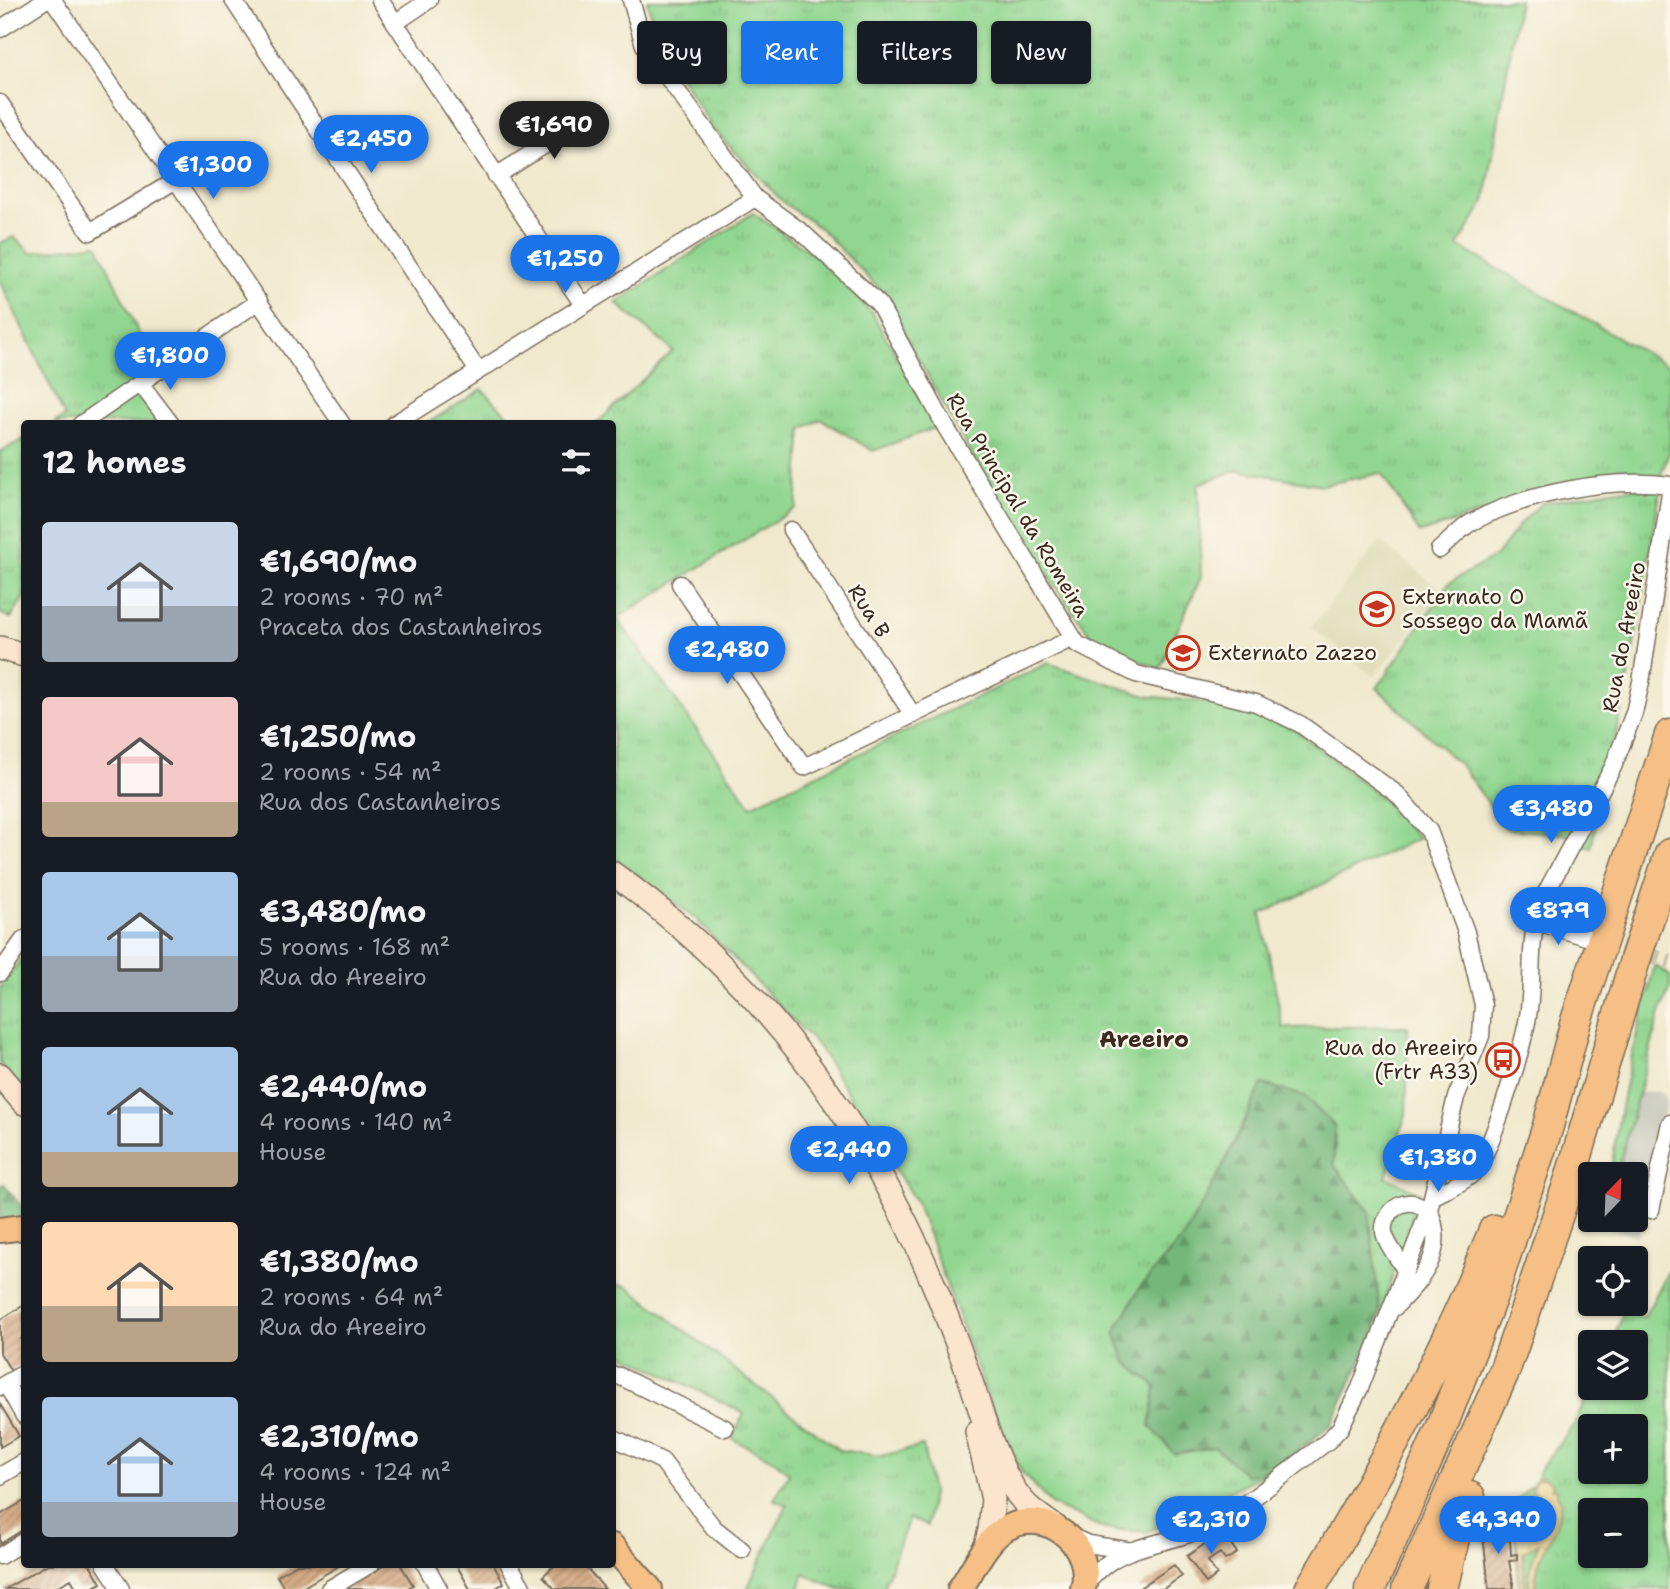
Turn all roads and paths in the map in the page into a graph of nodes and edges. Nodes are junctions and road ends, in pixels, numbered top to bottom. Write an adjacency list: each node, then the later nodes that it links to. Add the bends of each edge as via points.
1 (45, 0): 8 (street)
2 (53, 0): 12 (street)
3 (233, 0): 16 (street)
4 (380, 0): 7 (street)
5 (429, 0): 7 (street)
6 (631, 0): 13 (street, Rua Principal da Romeira, via 644,44)
7 (395, 23): 11 (street)
8 (0, 29)
9 (0, 103): 12 (street, via 90,232)
10 (592, 115): 11 (street)
11 (496, 176): 15 (street)
12 (176, 180): 14 (street)
13 (755, 198): 15 (street); 27 (street, Rua Principal da Romeira, via 807,236 879,303 945,426)
14 (259, 301): 17 (street); 20 (street)
15 (583, 305): 16 (street)
16 (478, 371): 21 (street)
17 (141, 383): 18 (street); 19 (street)
18 (87, 420)
19 (168, 420)
20 (339, 420)
21 (400, 420)
22 (1670, 485): 25 (street, via 1644,481 1578,486 1471,523)
23 (1670, 493): 37 (street, Rua do Areeiro, via 1634,713 1613,767)
24 (791, 530): 32 (street, Rua B)
25 (1439, 550)
26 (680, 584): 32 (street, via 804,767)
27 (1073, 638): 32 (street); 46 (street, Rua Principal da Romeira, via 1136,674 1256,703 1300,724 1398,794 1429,831 1466,932 1483,1005 1481,1036 1456,1097)
28 (0, 648): 29 (main road)
29 (21, 654)
30 (0, 665): 31 (main road)
31 (21, 668)
32 (913, 715)
33 (1670, 735): 41 (highway)
34 (1670, 854): 52 (highway, via 1571,1176)
35 (616, 876): 61 (main road, via 647,898 760,1003 855,1131 910,1233 1015,1491 1036,1514)
36 (616, 890): 66 (main road, via 688,947 767,1029 810,1083 881,1197 914,1267 979,1438 993,1499)
37 (1535, 921): 38 (street); 46 (street, Rua do Areeiro, via 1524,1037 1489,1142 1482,1160 1466,1179)
38 (1593, 939)
39 (21, 943): 40 (street)
40 (0, 974)
41 (1576, 1021): 80 (highway, via 1467,1299); 81 (highway, via 1530,1184 1473,1348)
42 (0, 1075): 43 (main road)
43 (21, 1100)
44 (1670, 1123): 45 (street)
45 (1668, 1147): 47 (street)
46 (1431, 1203): 50 (street); 50 (street, via 1396,1207 1384,1225 1384,1234); 51 (street, via 1436,1246 1422,1279)
47 (1651, 1210)
48 (21, 1227): 49 (main road)
49 (0, 1230)
50 (1405, 1270): 51 (street)
51 (1388, 1314): 65 (street, via 1349,1412 1328,1441 1209,1525)
52 (1504, 1372): 82 (highway); 83 (highway, via 1490,1444 1455,1534)
53 (21, 1375): 55 (street)
54 (616, 1376): 57 (street)
55 (3, 1386): 56 (street)
56 (21, 1412)
57 (725, 1428)
58 (616, 1439): 63 (street, via 662,1461 715,1529)
59 (21, 1464): 60 (street)
60 (0, 1476)
61 (1062, 1531): 65 (street, via 1088,1544); 66 (main road, via 1036,1522 1014,1525 994,1537); 72 (main road, via 1080,1552)
62 (21, 1543): 67 (street)
63 (742, 1550)
64 (616, 1551): 77 (main road)
65 (1132, 1551): 72 (street, via 1109,1561)
66 (984, 1552): 78 (main road); 79 (main road, via 978,1569)
67 (0, 1556)
68 (107, 1568): 73 (street)
69 (364, 1568): 74 (street)
70 (427, 1568): 75 (street)
71 (511, 1568): 76 (street)
72 (1084, 1587)
73 (118, 1588)
74 (329, 1589)
75 (439, 1589)
76 (523, 1589)
77 (650, 1589)
78 (960, 1589)
79 (980, 1589)
80 (1310, 1589)
81 (1370, 1589)
82 (1407, 1589)
83 (1442, 1589)

